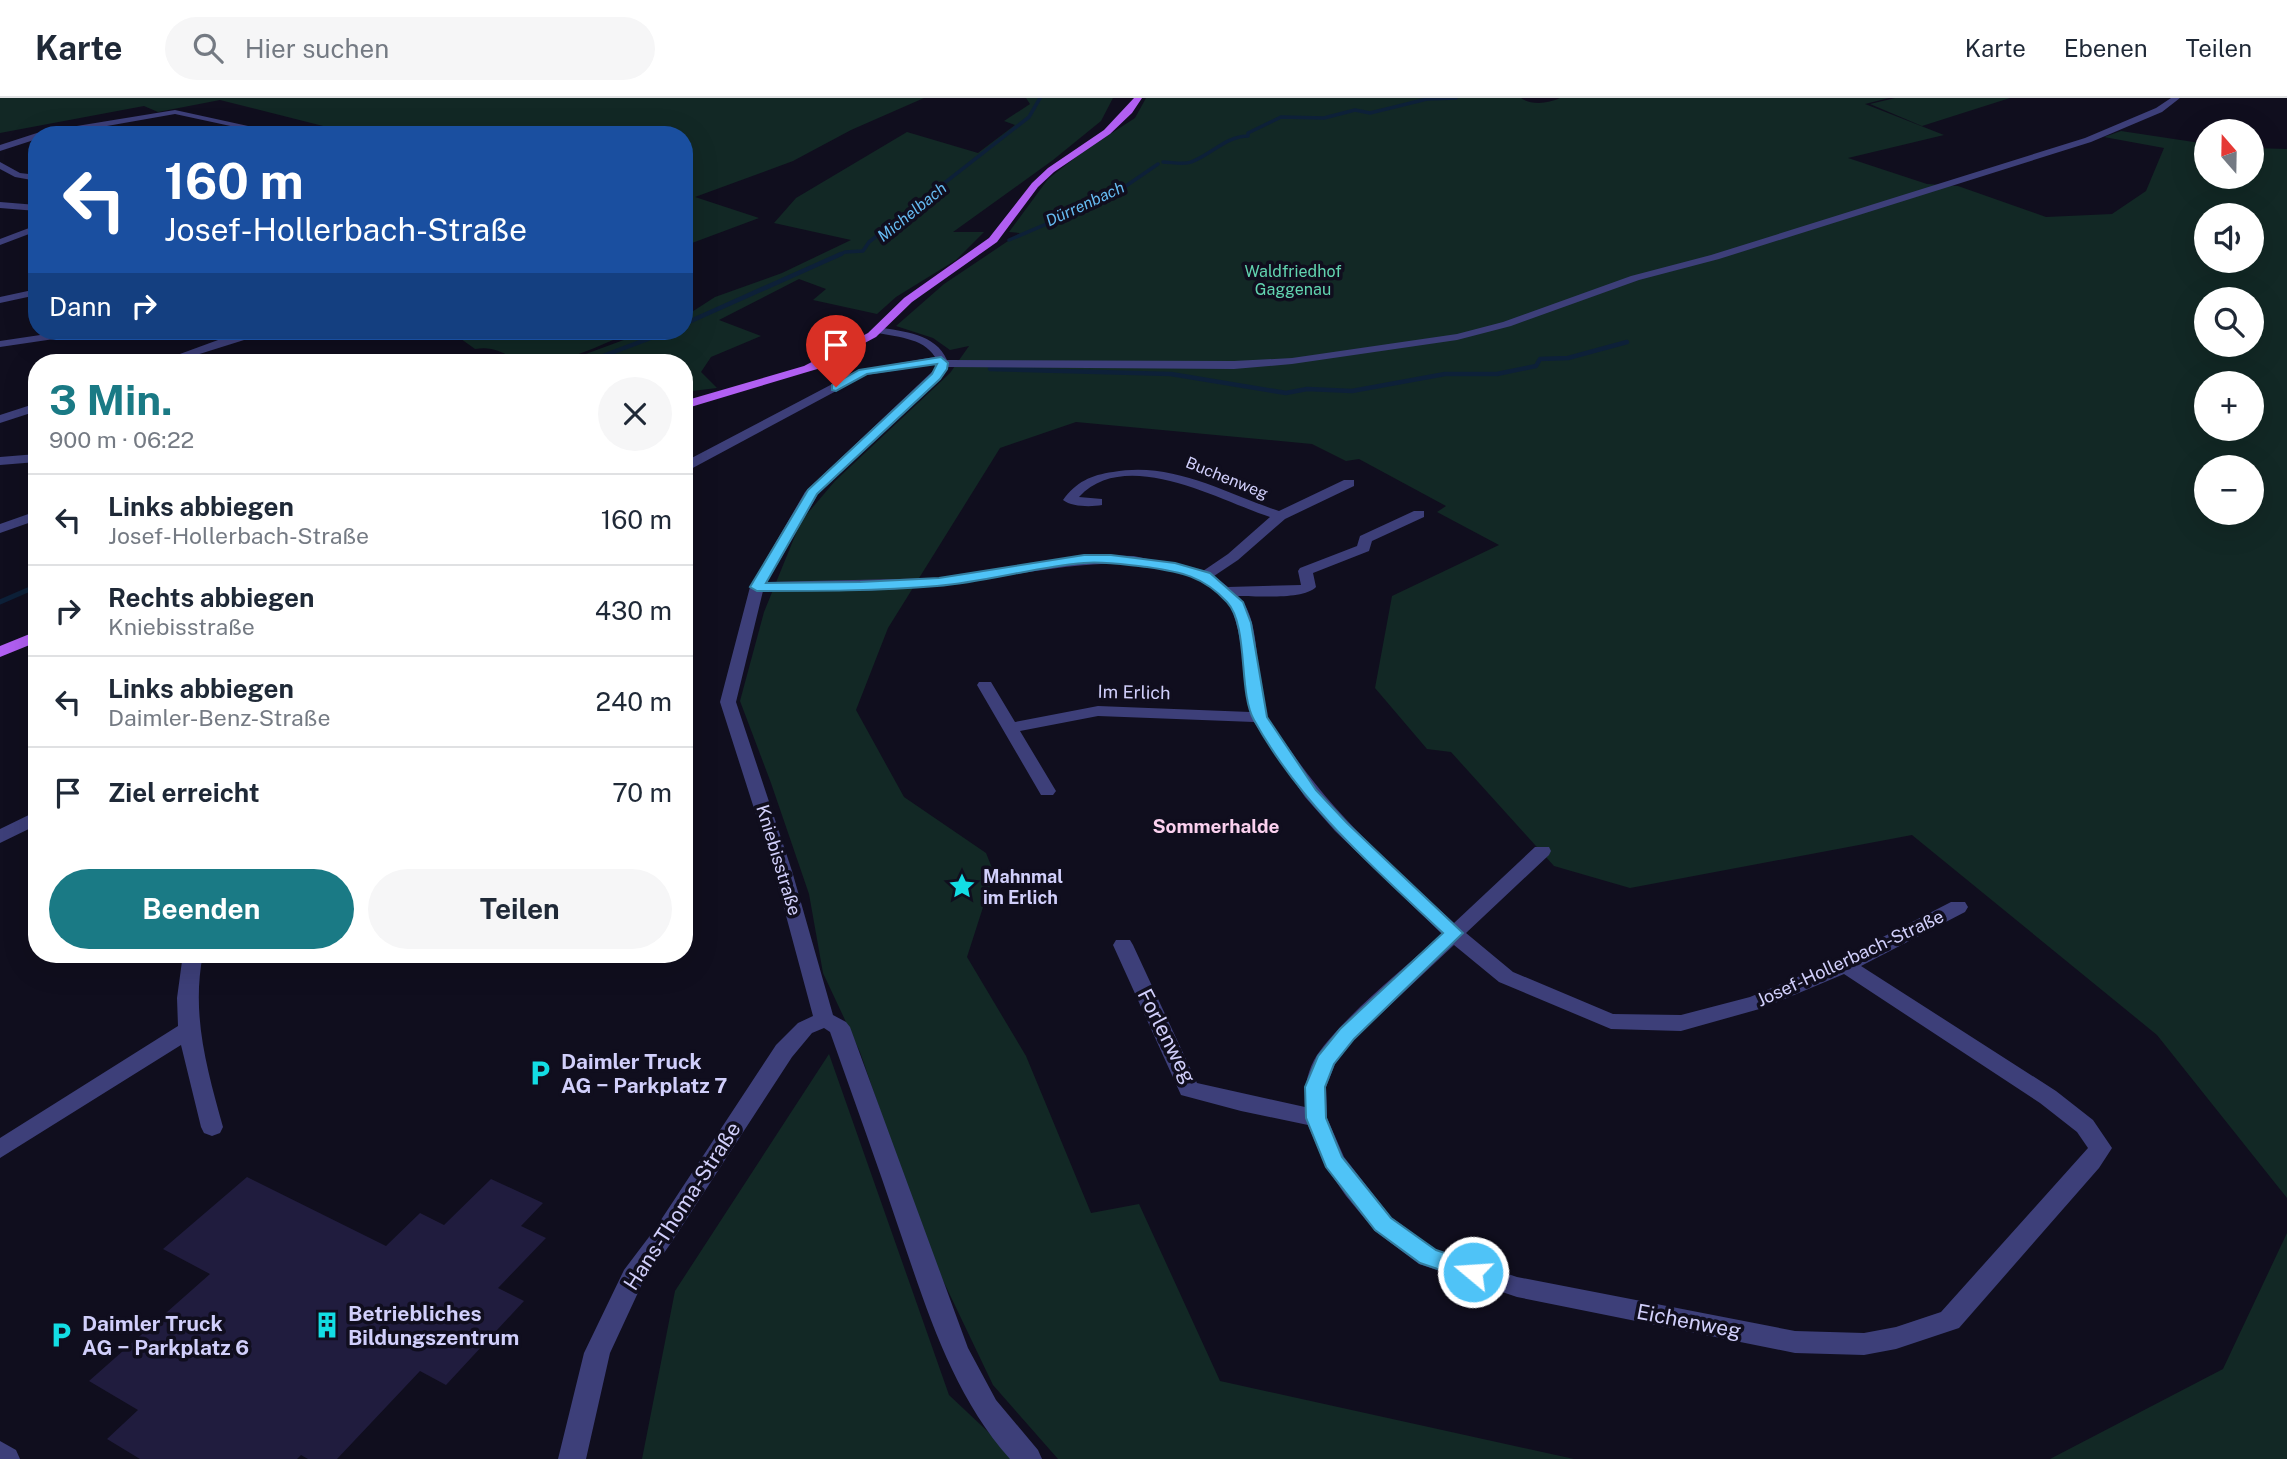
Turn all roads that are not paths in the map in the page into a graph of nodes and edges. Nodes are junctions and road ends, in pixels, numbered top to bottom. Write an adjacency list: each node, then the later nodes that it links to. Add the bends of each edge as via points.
1 (1138, 98): 15 (main road, via 1107,132 1035,185 993,240 908,300)
2 (2176, 98): 20 (street, via 2159,110 2088,140 1457,337 1234,365)
3 (93, 126): 4 (street, via 175,112)
4 (242, 126)
5 (28, 140): 6 (street)
6 (0, 148)
7 (0, 165): 8 (street)
8 (28, 177)
9 (0, 205): 10 (street)
10 (28, 207)
11 (28, 231): 12 (street)
12 (0, 242)
13 (28, 294): 14 (street)
14 (0, 300)
15 (875, 333): 20 (street, via 926,342 938,351); 21 (main road, via 871,341 831,363)
16 (28, 340): 18 (street)
17 (227, 340): 19 (street)
18 (0, 344)
19 (187, 354)
20 (942, 362): 26 (street, via 863,372); 34 (street, Kniebisstraße, via 936,376 812,492)
21 (693, 402)
22 (28, 410): 23 (street)
23 (0, 419)
24 (28, 459): 25 (street)
25 (0, 461)
26 (693, 462)
27 (1349, 483): 30 (street)
28 (1097, 502): 30 (street, Buchenweg, via 1070,500 1085,483 1098,479 1161,473)
29 (1419, 514): 35 (street, via 1366,539 1364,548 1305,571 1309,587)
30 (1280, 516): 33 (street)
31 (28, 518): 32 (street)
32 (0, 529)
33 (1205, 576): 34 (street, Josef-Hollerbach-Straße, via 1134,560 1084,559 939,582); 35 (street, Josef-Hollerbach-Straße)
34 (757, 587): 50 (street, Kniebisstraße, via 728,702 783,871)
35 (1225, 592): 39 (street, Josef-Hollerbach-Straße, via 1236,602 1244,623)
36 (28, 641): 37 (main road)
37 (0, 652)
38 (985, 685): 40 (street)
39 (1259, 717): 40 (street, Im Erlich, via 1098,712); 46 (street, Josef-Hollerbach-Straße, via 1318,802)
40 (1009, 728): 41 (street)
41 (1047, 791)
42 (28, 822): 43 (street)
43 (0, 837)
44 (1542, 851): 46 (street, Eichenweg)
45 (1958, 907): 49 (street, Josef-Hollerbach-Straße)
46 (1454, 933): 49 (street, Josef-Hollerbach-Straße, via 1506,977 1611,1021 1691,1022 1756,1003); 52 (street, Eichenweg, via 1347,1034 1325,1061 1315,1087)
47 (1123, 945): 52 (street, Forlenweg, via 1189,1089)
48 (190, 963): 51 (street)
49 (1845, 965): 52 (street, Eichenweg, via 2048,1097 2085,1126 2101,1148 1950,1320 1896,1338 1864,1344 1795,1342 1517,1287 1428,1257 1383,1224 1361,1198 1334,1161)
50 (824, 1019): 57 (street, Hans-Thoma-Straße, via 805,1028 784,1051 633,1277 597,1353); 58 (street, Kniebisstraße, via 839,1027 944,1322 972,1385)
51 (187, 1031): 53 (street); 54 (street)
52 (1316, 1118)
53 (212, 1127)
54 (0, 1149)
55 (0, 1454): 56 (street)
56 (6, 1459)
57 (572, 1459)
58 (1028, 1459)

